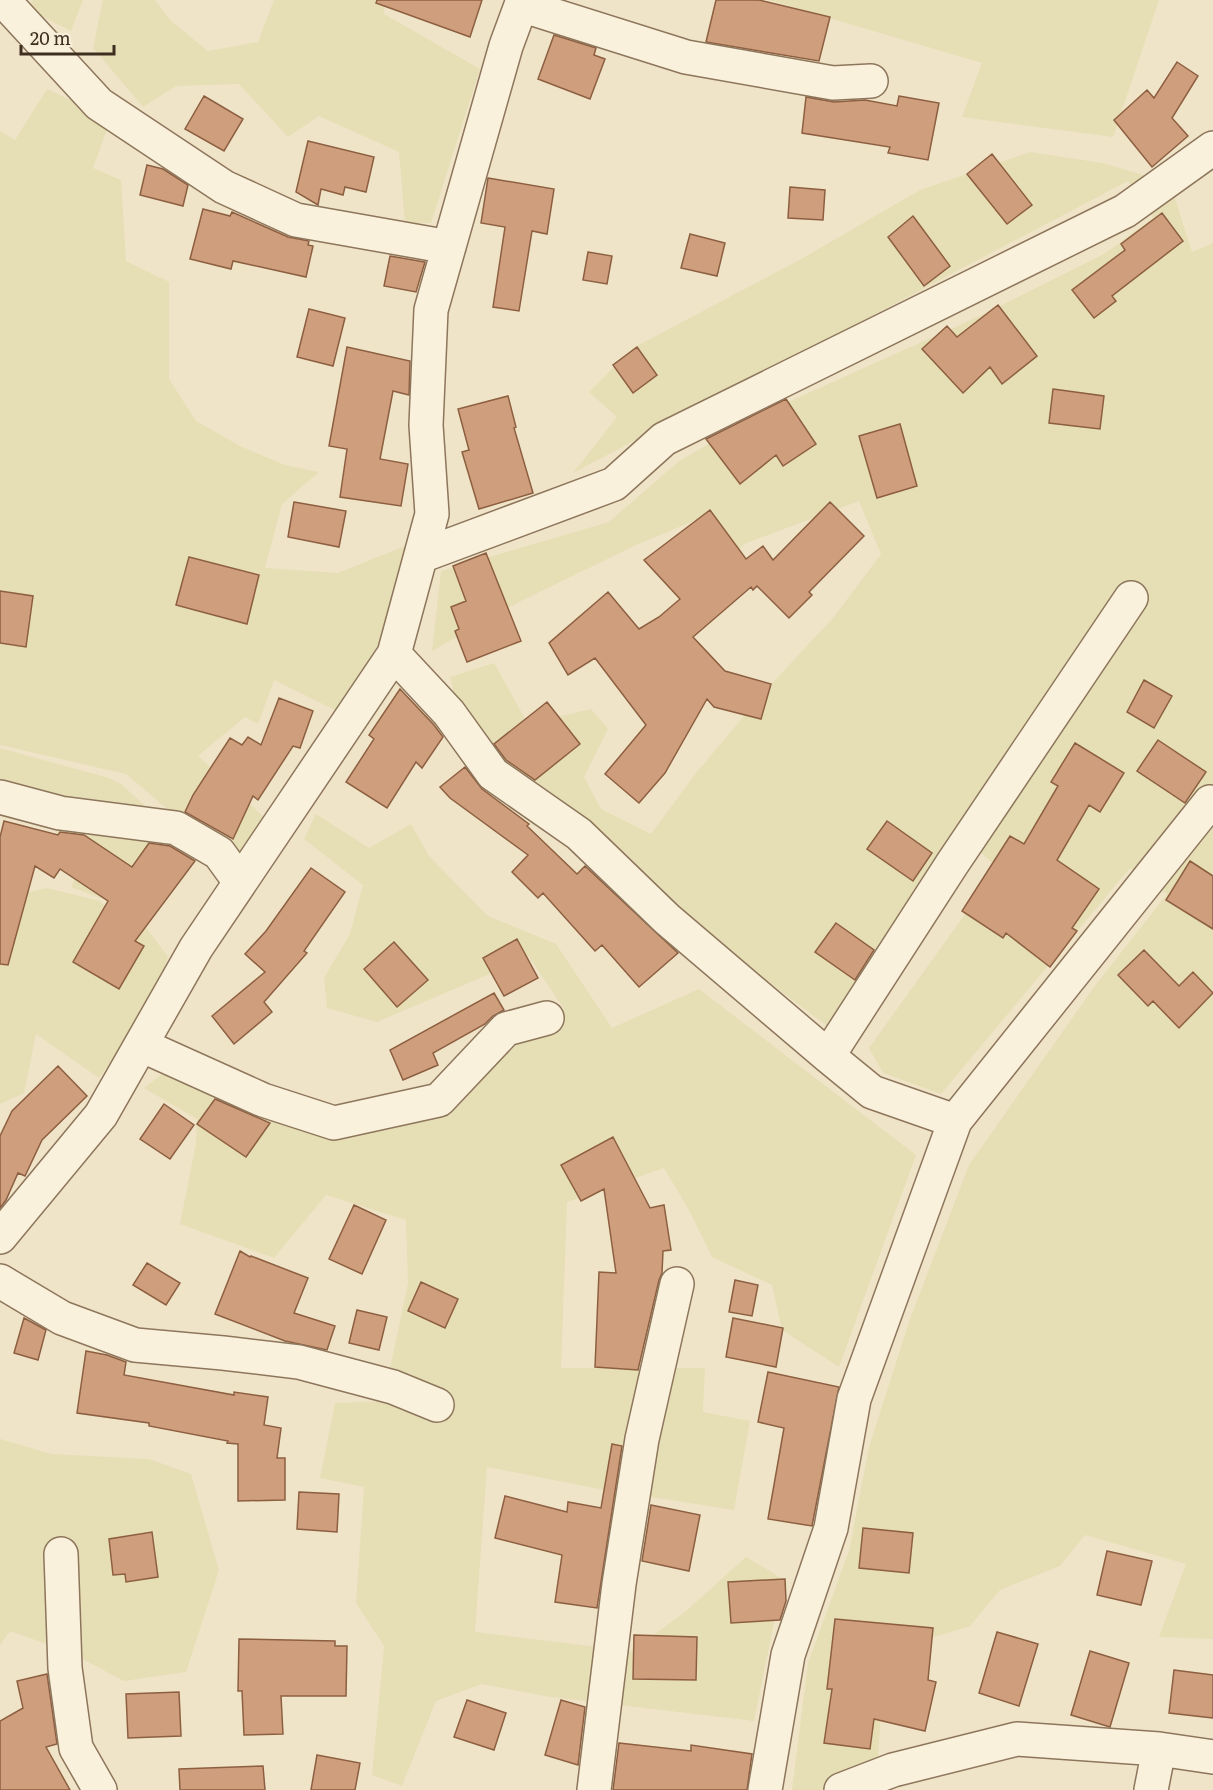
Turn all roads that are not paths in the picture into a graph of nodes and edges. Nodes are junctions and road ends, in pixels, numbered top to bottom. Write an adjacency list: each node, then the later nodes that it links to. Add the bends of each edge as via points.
1 (3, 0): 5 (street, via 99,104 225,187 296,219)
2 (522, 2): 3 (street, via 686,57 833,83); 5 (street)
3 (871, 81)
4 (1213, 148): 6 (street, via 1125,211 664,439 614,484)
5 (449, 246): 6 (street, via 431,310 426,425 432,514)
6 (421, 556): 8 (street)
7 (1131, 598): 14 (street)
8 (394, 654): 11 (street); 14 (street, via 449,713 493,774 579,834 667,919)
9 (0, 797): 11 (street, via 60,813 176,828 219,853)
10 (1210, 802): 15 (street)
11 (240, 882): 13 (street, via 196,948)
12 (547, 1018): 13 (street, via 506,1029 439,1100 334,1123 263,1100)
13 (141, 1045): 16 (street, via 101,1115)
14 (828, 1056): 15 (street, via 872,1092)
15 (955, 1121): 25 (street, via 855,1399 831,1527 788,1655)
16 (0, 1237)
17 (0, 1281): 19 (street, via 62,1318 135,1345 299,1362 393,1387)
18 (677, 1284): 24 (street, via 642,1439 618,1584)
19 (437, 1405)
20 (61, 1554): 23 (street, via 65,1668 76,1748)
21 (1159, 1749): 22 (street); 26 (street, via 1017,1739 893,1770); 27 (street)
22 (1213, 1757)
23 (100, 1790)
24 (594, 1790)
25 (765, 1790)
26 (841, 1790)
27 (1151, 1790)

